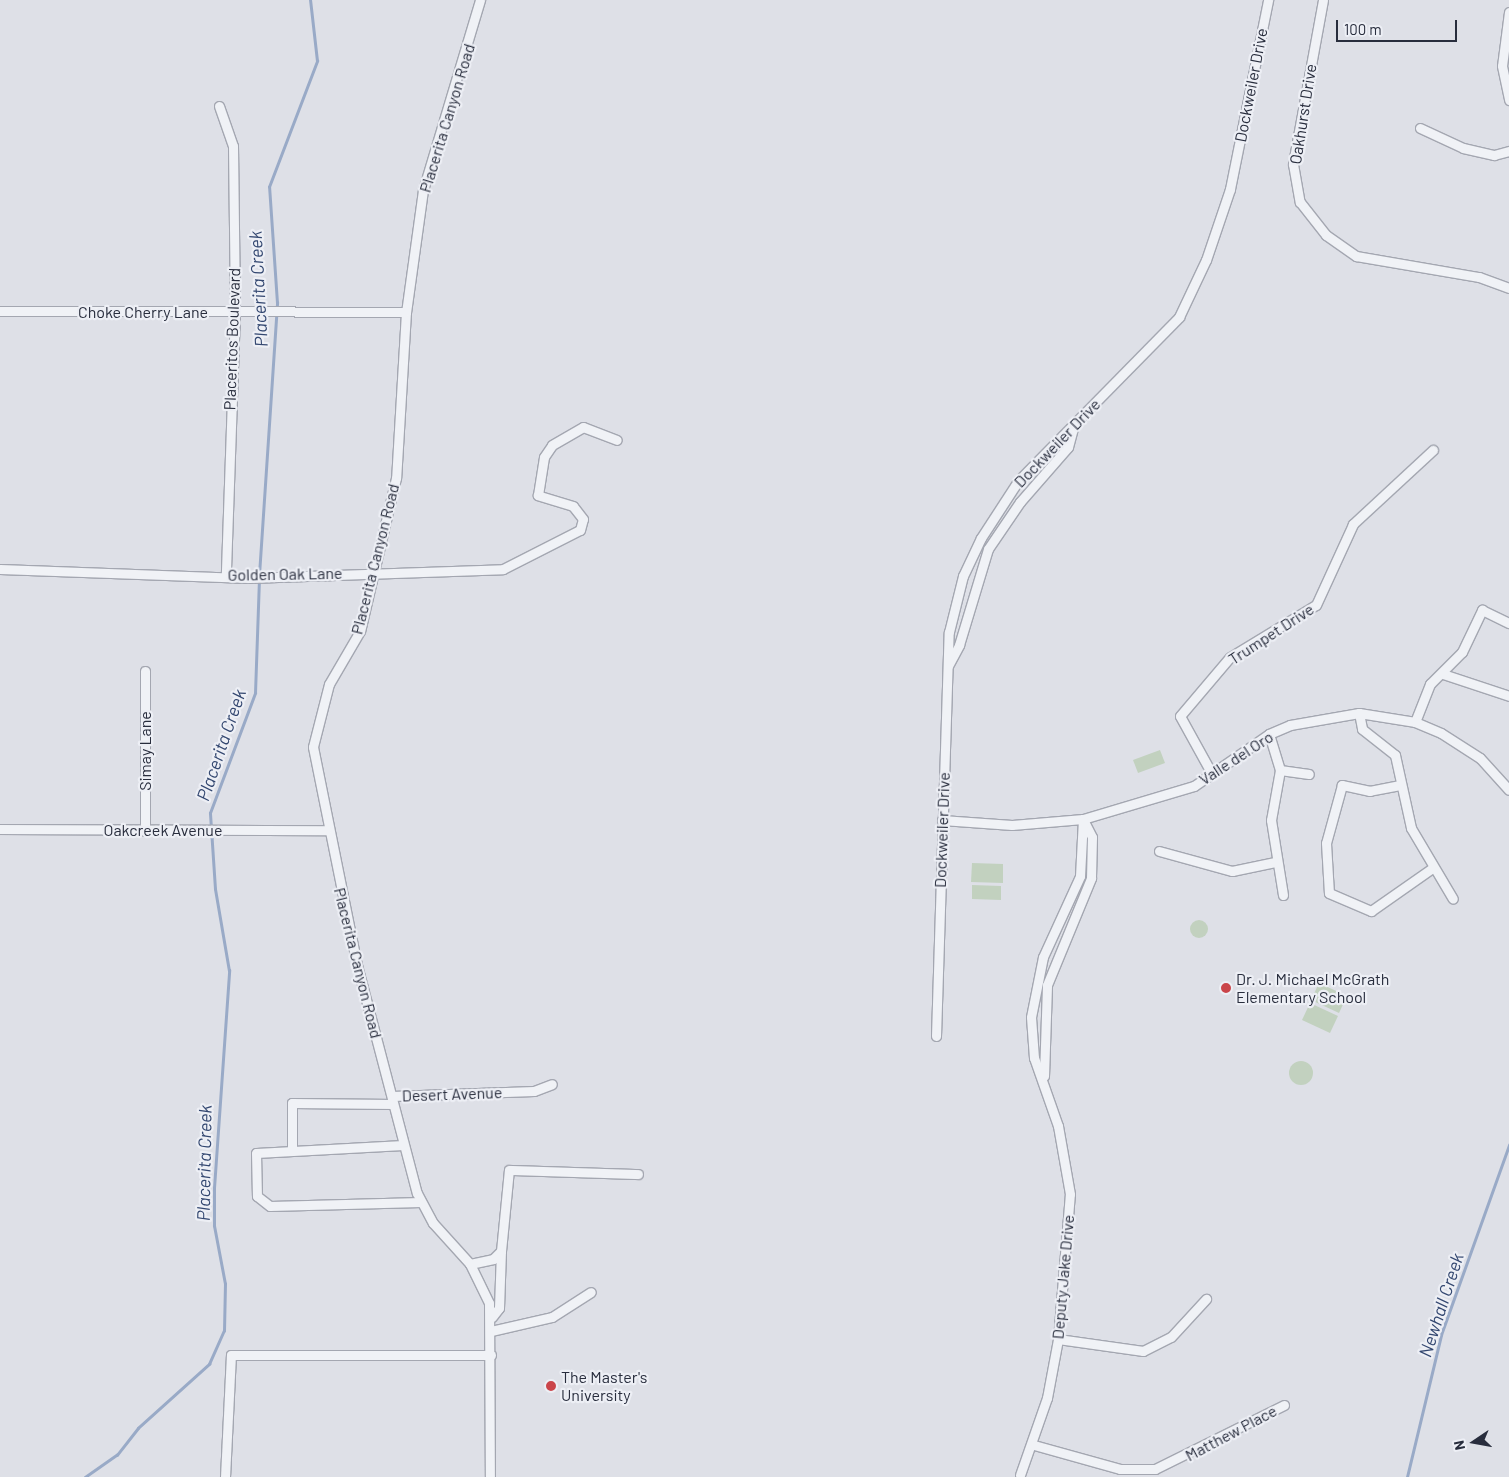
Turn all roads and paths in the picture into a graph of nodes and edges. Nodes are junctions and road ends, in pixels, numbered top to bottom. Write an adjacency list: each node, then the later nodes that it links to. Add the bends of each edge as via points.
1 (480, 0): 12 (street, Placerita Canyon Road, via 427,172)
2 (1268, 0): 13 (street, Dockweiler Drive, via 1230,189 1206,260 1179,316)
3 (1323, 0): 9 (street, Oakhurst Drive, via 1293,164 1300,202 1326,235 1356,256 1479,277)
4 (1509, 12): 5 (street, via 1502,66)
5 (1509, 100)
6 (219, 106): 11 (street, Placeritos Boulevard, via 234,146)
7 (1420, 128): 8 (street, via 1463,148 1494,155)
8 (1509, 151)
9 (1509, 288)
10 (0, 311): 11 (street, Choke Cherry Lane)
11 (235, 312): 12 (street, Choke Cherry Lane); 18 (street, Placeritos Boulevard)
12 (406, 312): 17 (street, Placerita Canyon Road, via 396,478)
13 (1073, 428): 20 (street, via 1068,447 1020,502 988,549 959,646); 20 (street, Dockweiler Drive, via 1018,481 981,538 956,601)
14 (617, 440): 17 (street, Golden Oak Lane, via 582,427 562,436 544,457 538,495 573,506 583,519 580,530 570,537 503,569)
15 (1433, 450): 28 (street, Trumpet Drive, via 1353,524 1316,605 1230,657 1180,716)
16 (0, 570): 18 (street, Golden Oak Lane)
17 (374, 574): 18 (street, Golden Oak Lane); 35 (street, Placerita Canyon Road, via 360,631 329,684 313,748)
18 (226, 576)
19 (1509, 623): 22 (street, via 1482,610 1462,652)
20 (947, 667): 33 (street, Dockweiler Drive)
21 (145, 671): 36 (street, Simay Lane)
22 (1443, 674): 23 (street); 25 (street, via 1430,684)
23 (1509, 696)
24 (1358, 713): 25 (street, Valle del Oro); 26 (street, Valle del Oro, via 1316,718); 30 (street, via 1362,729 1395,755)
25 (1415, 722): 31 (street, Valle del Oro, via 1480,758)
26 (1269, 734): 27 (street); 28 (street, Valle del Oro)
27 (1280, 770): 29 (street); 38 (street, via 1271,820)
28 (1212, 774): 32 (street, Valle del Oro, via 1172,794)
29 (1309, 774)
30 (1400, 785): 39 (street, via 1411,828); 39 (street, via 1370,791 1342,785 1326,844 1329,893 1371,911)
31 (1509, 790)
32 (1083, 819): 33 (street, Valle del Oro, via 1012,825); 55 (street, Deputy Jake Drive, via 1076,890 1043,957 1033,996 1031,1036 1034,1058 1044,1076 1066,1158 1070,1194)
33 (942, 820): 42 (street, Dockweiler Drive)
34 (0, 829): 36 (street, Oakcreek Avenue)
35 (326, 830): 36 (street, Oakcreek Avenue); 44 (street, Placerita Canyon Road)
36 (145, 831)
37 (1159, 851): 38 (street, via 1232,871)
38 (1275, 862): 40 (street)
39 (1432, 869): 41 (street)
40 (1283, 895)
41 (1453, 899)
42 (936, 1036)
43 (552, 1084): 44 (street, Desert Avenue, via 511,1091)
44 (393, 1100): 45 (street, Placerita Canyon Road); 46 (street, Desert Avenue, via 292,1104)
45 (403, 1145): 46 (street); 48 (street, Placerita Canyon Road)
46 (292, 1150): 48 (street, via 256,1153 257,1196 266,1206)
47 (638, 1174): 49 (street, via 509,1170)
48 (421, 1202): 50 (street, Placerita Canyon Road, via 432,1223)
49 (501, 1251): 50 (street, via 493,1260); 53 (street, via 499,1308)
50 (470, 1264): 53 (street, Placerita Canyon Road)
51 (591, 1292): 54 (street, via 552,1317)
52 (1206, 1299): 55 (street, via 1171,1337 1143,1351)
53 (492, 1317): 54 (street, Placerita Canyon Road)
54 (491, 1331): 56 (street, Placerita Canyon Road)
55 (1058, 1339): 58 (street, Deputy Jake Drive)
56 (491, 1355): 60 (street, via 231,1356); 61 (street, Placerita Canyon Road)
57 (1284, 1405): 58 (street, Matthew Place, via 1156,1469 1120,1469)
58 (1034, 1445): 59 (street, Deputy Jake Drive)
59 (1020, 1475)
60 (225, 1477)
61 (490, 1477)

